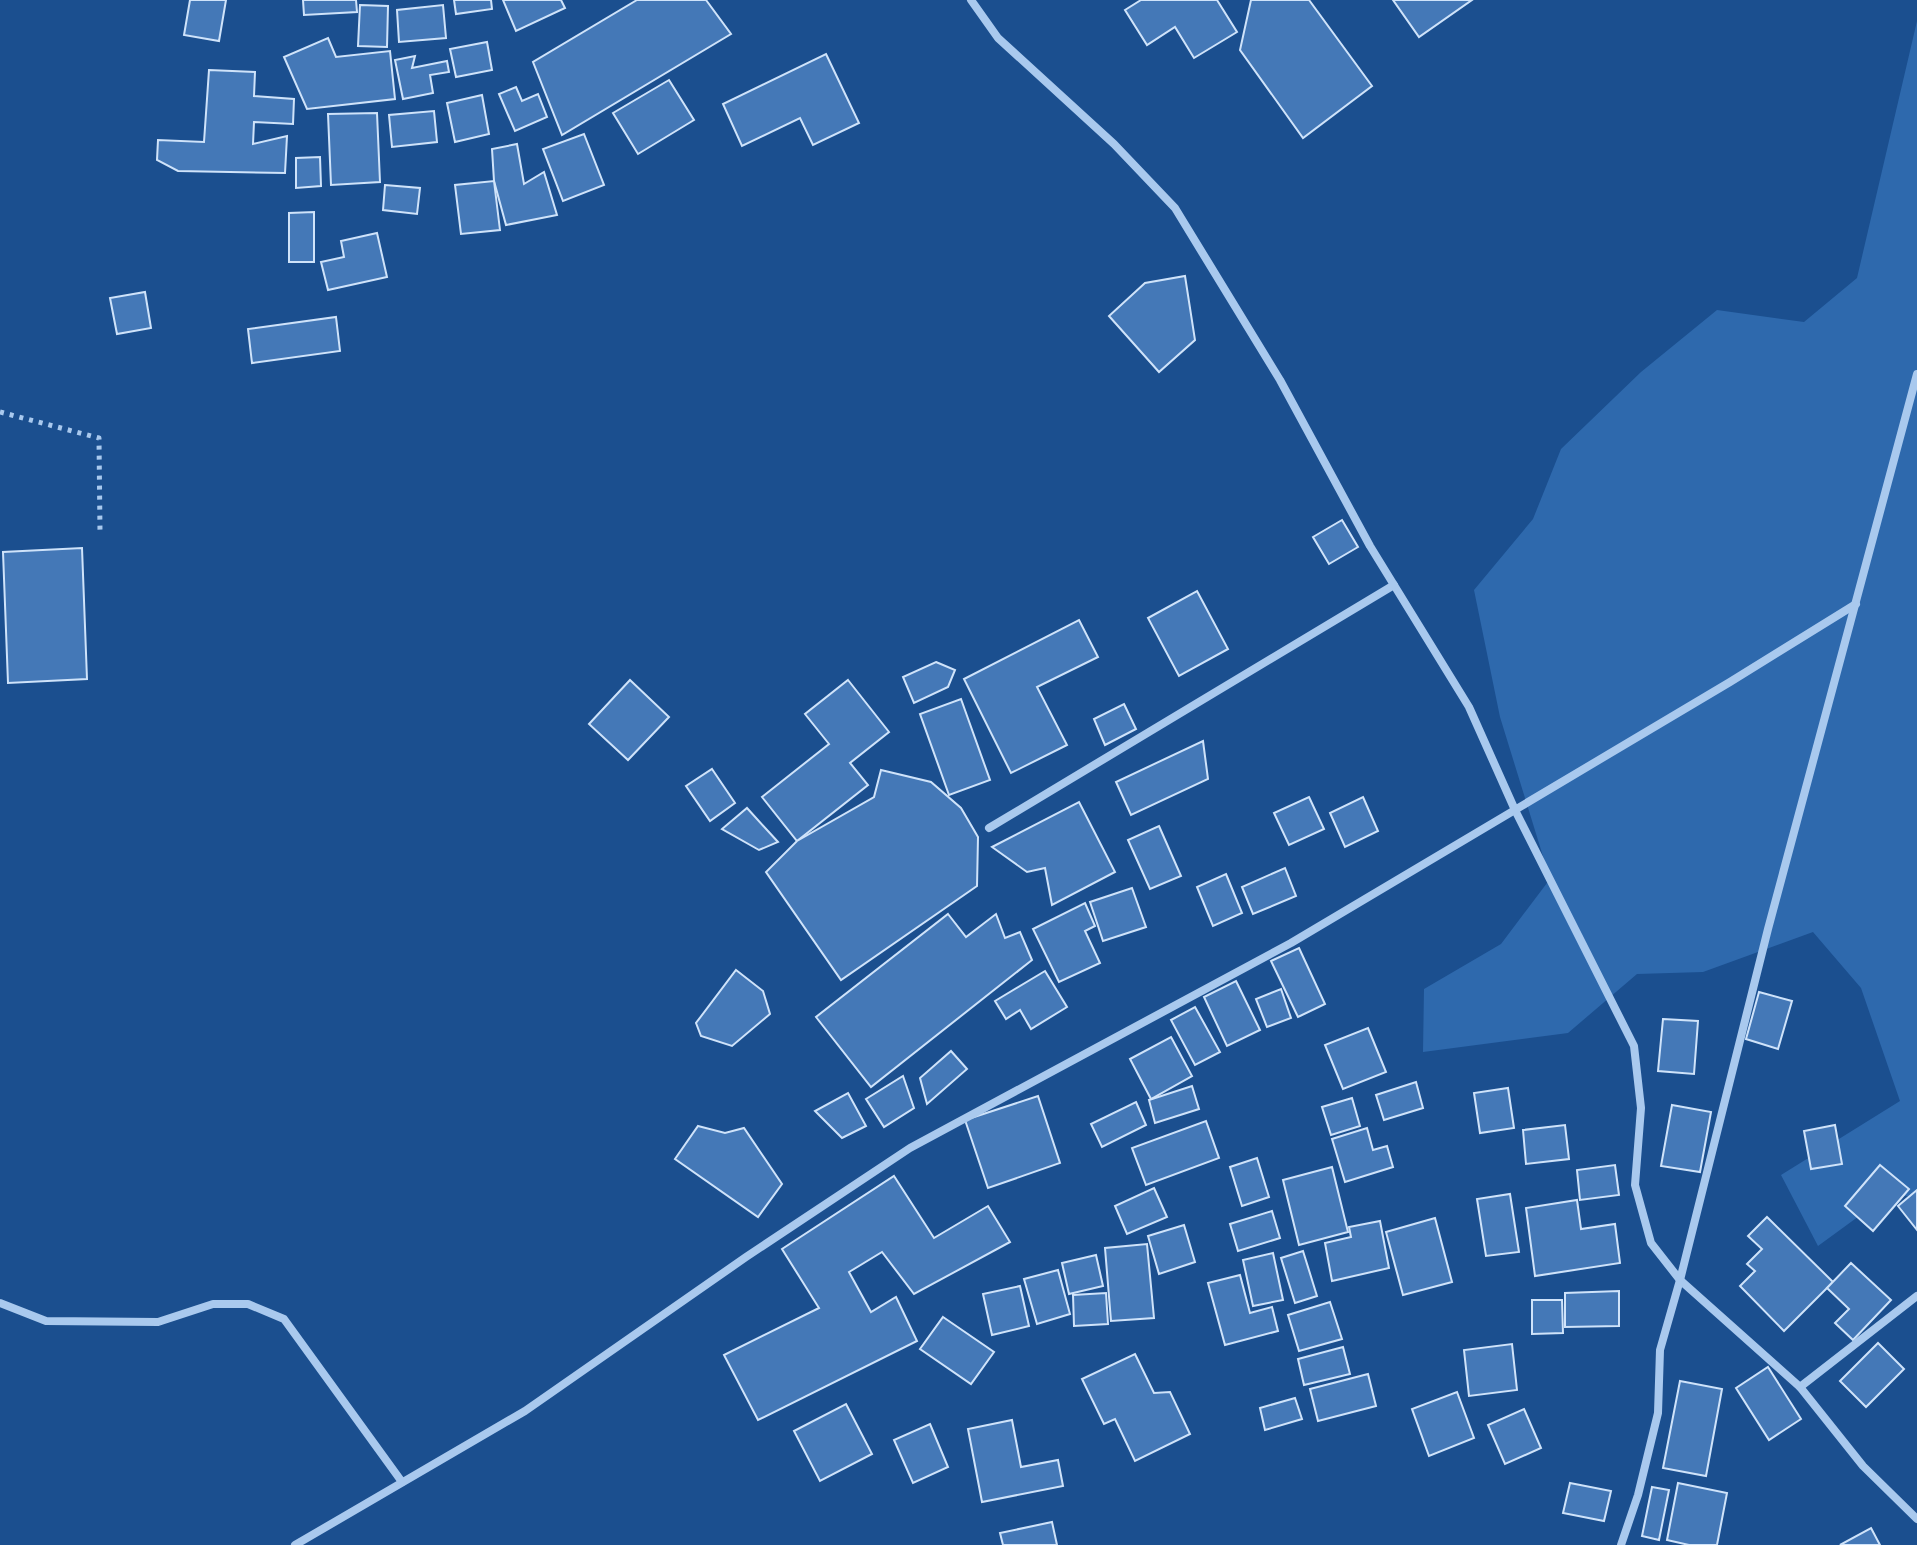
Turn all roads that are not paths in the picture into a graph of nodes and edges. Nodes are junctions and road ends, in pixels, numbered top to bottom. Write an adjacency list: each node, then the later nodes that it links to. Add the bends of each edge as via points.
1 (971, 0): 3 (street, via 998,38 1175,208 1280,380)
2 (1917, 374): 4 (street)
3 (1394, 585): 5 (street, via 1469,707); 6 (street)
4 (1856, 604): 5 (street); 7 (street)
5 (1515, 810): 7 (street, via 1634,1046 1641,1108 1635,1185 1651,1243); 11 (street, via 1291,943 910,1148 525,1411)
6 (989, 828)
7 (1680, 1280): 10 (street); 14 (street, via 1660,1350 1658,1413)
8 (1917, 1296): 10 (street)
9 (0, 1303): 11 (street, via 46,1321 158,1322 213,1304 248,1304 284,1319)
10 (1800, 1387): 12 (street, via 1863,1466)
11 (402, 1482): 13 (street)
12 (1917, 1519)
13 (295, 1545)
14 (1621, 1545)

